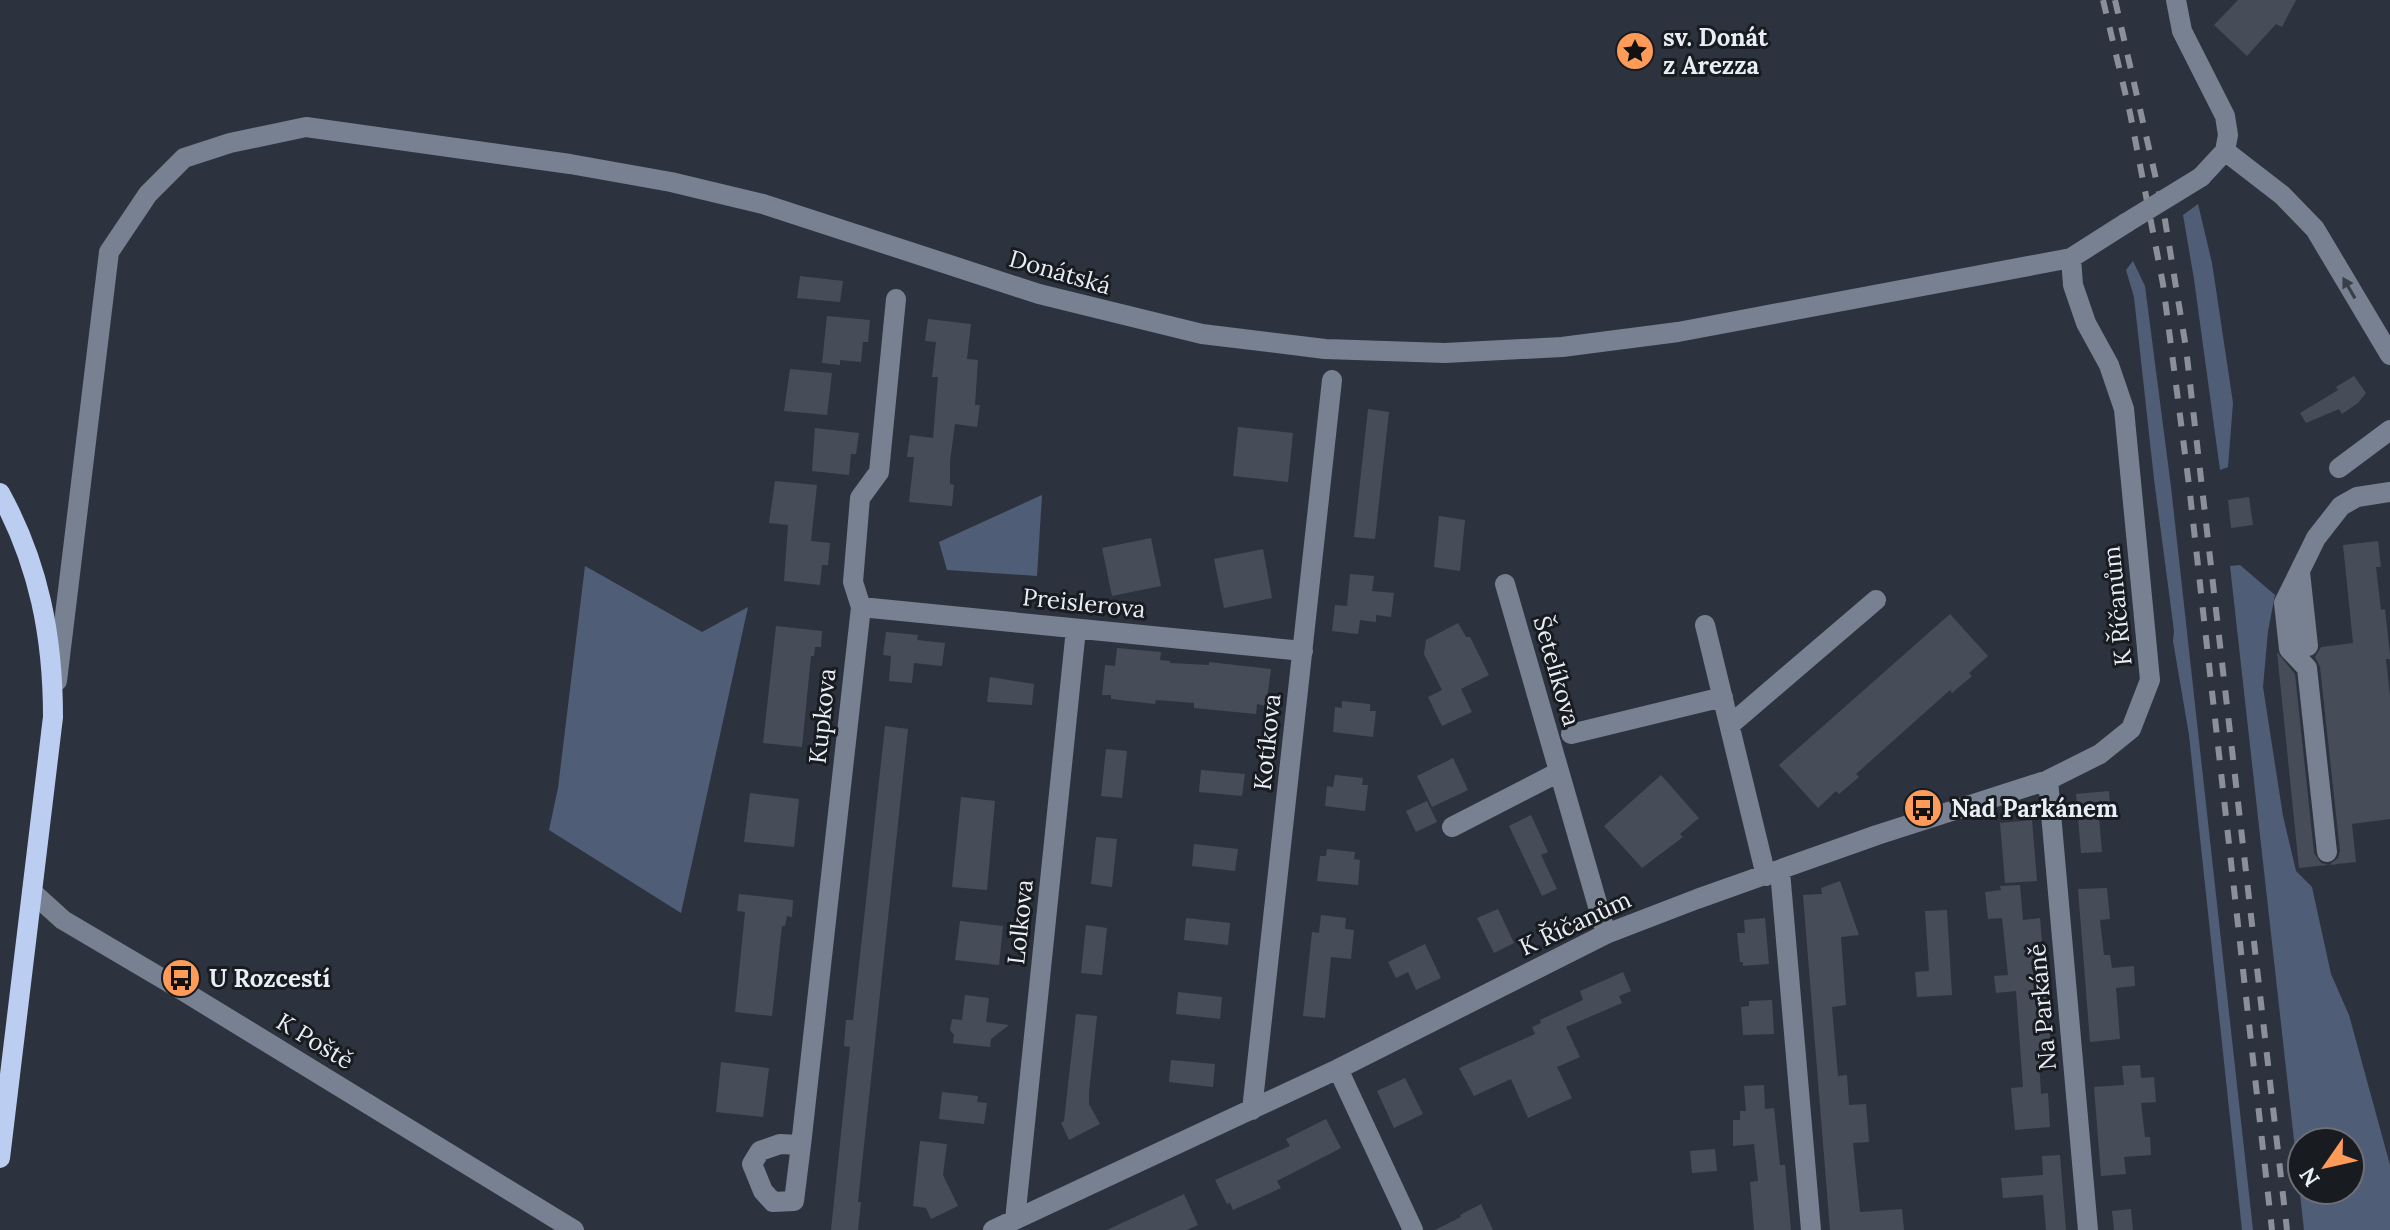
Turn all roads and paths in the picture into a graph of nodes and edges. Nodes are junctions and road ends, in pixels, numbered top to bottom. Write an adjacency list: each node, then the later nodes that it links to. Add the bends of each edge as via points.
1 (2176, 0): 2 (street, via 2182,31 2225,116)
2 (2225, 151): 3 (street, bridge, via 2201,177); 5 (street, one-way to 2, via 2315,229 2282,195)
3 (2071, 258): 20 (street, Donátská, via 1620,341 1445,353 1334,349 1202,334 1120,316 780,210 620,172 306,127 230,143 184,158 148,194 109,252); 24 (street, K Říčanům, via 2073,285 2086,323 2109,365 2124,409 2150,680 2131,729 2100,754)
4 (896, 299): 14 (street, Kupkova, via 879,472 860,498 853,582)
5 (2390, 355)
6 (1332, 380): 18 (street, Kotíkova)
7 (2390, 430): 8 (street)
8 (2339, 468)
9 (2390, 492): 11 (street, via 2357,497 2341,506 2316,538)
10 (0, 493): 20 (main road, via 38,582 51,649)
11 (2300, 572): 17 (street); 26 (street, via 2284,603 2289,649 2307,668)
12 (1505, 584): 23 (street, Šetelíkova)
13 (1876, 600): 21 (street)
14 (861, 607): 16 (street, Preislerova); 32 (street, Kupkova)
15 (1705, 625): 19 (street)
16 (1076, 629): 18 (street, Preislerova); 34 (street, Lolkova)
17 (2308, 646)
18 (1303, 651): 31 (street, Kotíkova)
19 (1723, 697): 21 (street); 22 (street)
20 (53, 717): 28 (main road)
21 (1730, 725): 27 (street)
22 (1571, 734)
23 (1559, 772): 25 (street); 29 (street, Šetelíkova)
24 (2048, 780): 27 (street, K Říčanům); 39 (street, Na Parkáně)
25 (1452, 827)
26 (2327, 852)
27 (1773, 874): 29 (street, K Říčanům); 38 (street)
28 (32, 892): 33 (main road); 35 (street, K Poště, via 63,920)
29 (1606, 934): 30 (street, K Říčanům)
30 (1338, 1069): 31 (street, K Říčanům); 37 (street)
31 (1252, 1110): 34 (street, K Říčanům)
32 (801, 1145)
33 (0, 1158)
34 (1015, 1220): 36 (street, K Říčanům)
35 (574, 1230)
36 (993, 1230)
37 (1413, 1230)
38 (1811, 1230)
39 (2088, 1230)

